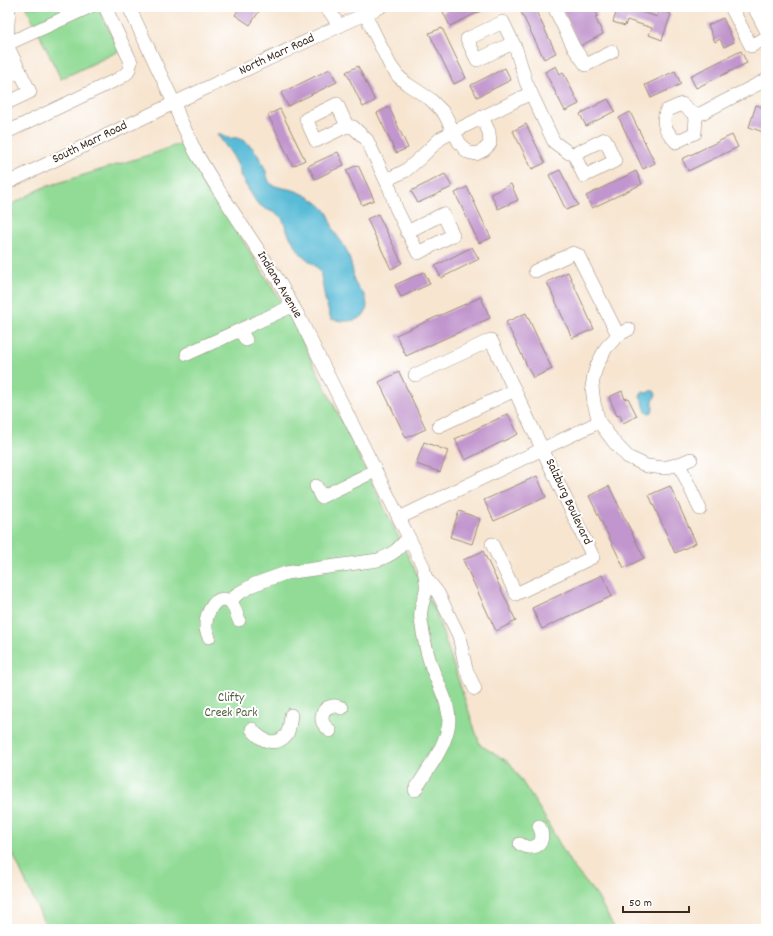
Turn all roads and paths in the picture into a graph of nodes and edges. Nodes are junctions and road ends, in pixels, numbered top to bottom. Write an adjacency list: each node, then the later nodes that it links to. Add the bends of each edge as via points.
1 (9, 7): 14 (street)
2 (88, 7): 14 (street)
3 (105, 7): 26 (street, via 131,62 128,72 120,78)
4 (129, 7): 22 (street, Indiana Avenue)
5 (324, 7): 11 (street)
6 (380, 7): 10 (street, North Marr Road)
7 (554, 7): 16 (street, via 574,48 586,65)
8 (731, 7): 13 (street, via 752,46)
9 (754, 7): 12 (street)
10 (365, 14): 11 (street, North Marr Road); 27 (street, via 398,76 444,113)
11 (339, 26): 22 (street, North Marr Road)
12 (766, 30)
13 (766, 38)
14 (7, 43): 17 (street)
15 (513, 43): 20 (street)
16 (612, 52)
17 (20, 71): 18 (street); 21 (street, via 30,92)
18 (7, 77)
19 (766, 80): 23 (street)
20 (531, 93): 24 (street); 28 (street, via 554,142)
21 (7, 103)
22 (174, 103): 30 (street, South Marr Road); 33 (street, Indiana Avenue, via 200,160 278,280)
23 (696, 116)
24 (482, 117): 27 (street); 27 (street, via 489,132 490,144 476,154 468,152)
25 (347, 126): 29 (street, via 353,127 367,140)
26 (9, 127)
27 (454, 131): 29 (street, via 441,138 405,171)
28 (574, 154)
29 (386, 180): 31 (street)
30 (7, 183)
31 (407, 232)
32 (535, 271): 37 (street, via 573,253 578,255 623,332 606,348 594,375 592,387)
33 (292, 306): 34 (street, via 266,324 243,335); 40 (street, Indiana Avenue)
34 (187, 354)
35 (415, 375): 36 (street, Salzburg Boulevard, via 491,340)
36 (515, 390): 38 (street); 39 (street, Salzburg Boulevard)
37 (599, 422): 39 (street, Salzburg Boulevard); 42 (street, via 628,457 647,466 664,468 685,461)
38 (439, 426)
39 (542, 449): 43 (street, Salzburg Boulevard); 45 (street, Salzburg Boulevard, via 593,556 516,594)
40 (375, 471): 41 (street, via 341,481 321,497); 43 (street, Indiana Avenue)
41 (316, 486)
42 (700, 509)
43 (399, 518): 44 (street, Indiana Avenue)
44 (408, 538): 46 (street, Indiana Avenue); 47 (street, via 392,555 378,560 286,573 255,584)
45 (492, 544)
46 (425, 572): 50 (street, Indiana Avenue, via 459,636 466,669); 55 (street, via 426,590 420,617 430,663 448,706 450,718 445,739)
47 (230, 601): 48 (street); 49 (street, via 222,599 209,609 206,628)
48 (239, 620)
49 (209, 637)
50 (475, 689)
51 (342, 708): 54 (street, via 334,705 327,707 323,712 324,726)
52 (291, 715): 53 (street, via 287,734 275,741 266,741 257,736)
53 (252, 729)
54 (330, 731)
55 (415, 790)
56 (539, 826): 57 (street, via 542,836 538,845 526,847)
57 (520, 844)

